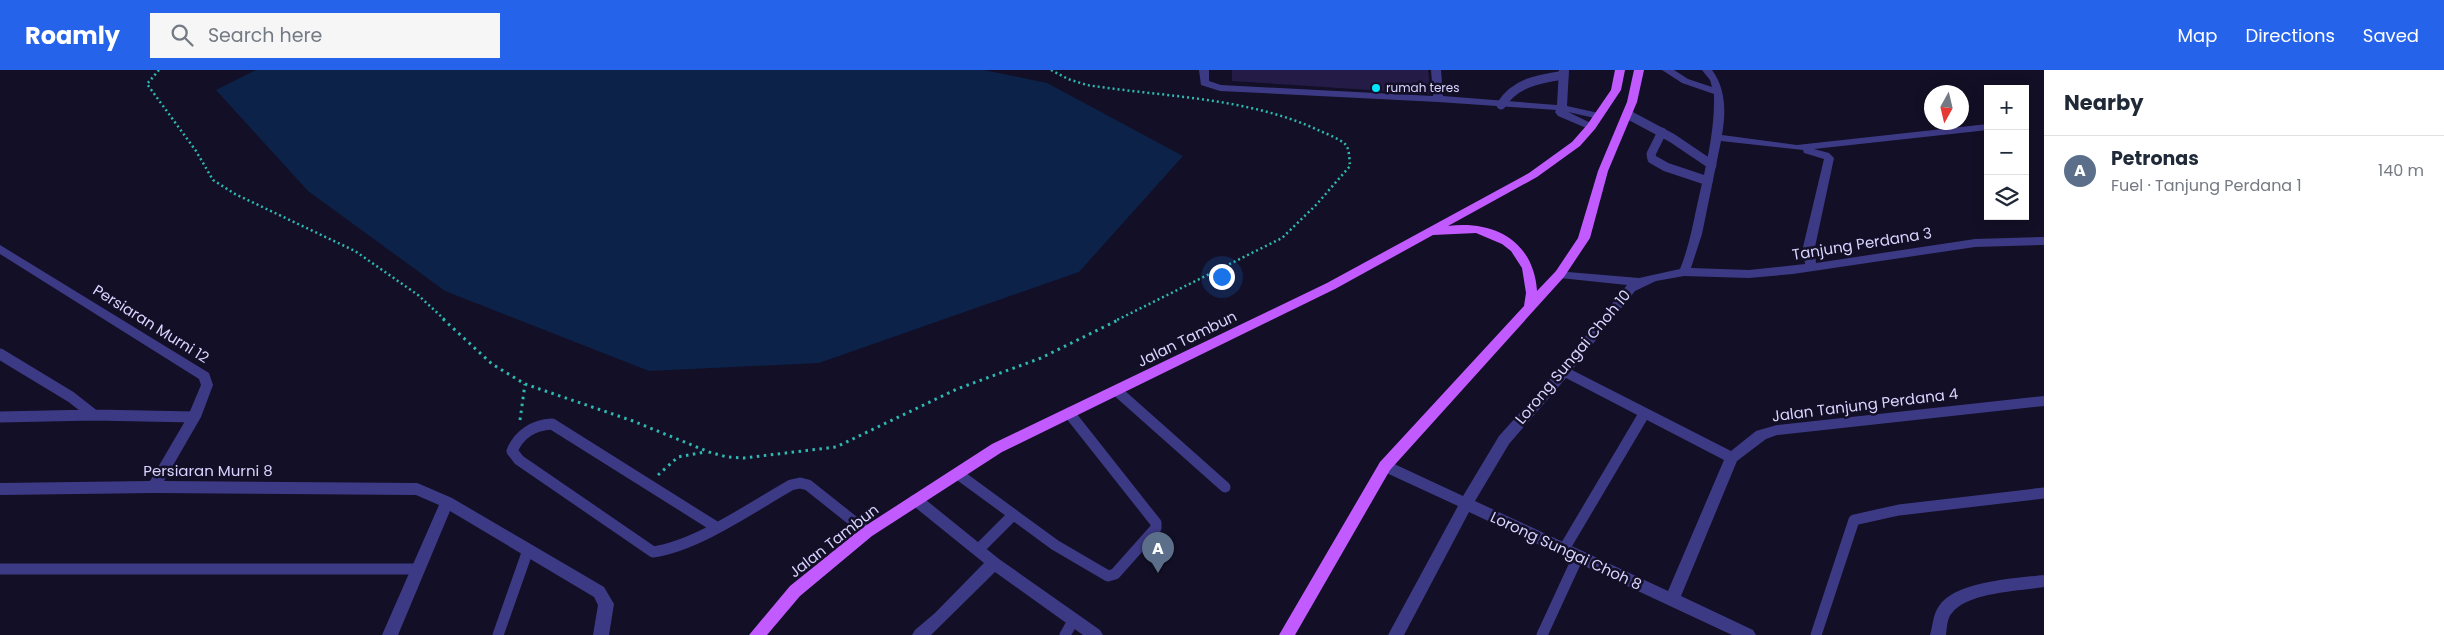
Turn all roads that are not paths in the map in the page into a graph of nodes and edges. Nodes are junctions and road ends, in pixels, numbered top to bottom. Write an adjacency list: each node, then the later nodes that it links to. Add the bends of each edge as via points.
1 (1204, 70): 9 (street, via 1204,83 1220,88)
2 (1436, 70): 9 (street)
3 (1620, 70): 13 (main road, Jalan Tambun, via 1616,90)
4 (1667, 70): 8 (street, via 1685,81)
5 (1707, 70): 8 (street, via 1714,77)
6 (1564, 72): 10 (lane, via 1518,86); 11 (street)
7 (1638, 72): 12 (main road)
8 (1717, 92): 17 (street)
9 (1438, 99): 10 (street)
10 (1501, 105): 11 (street)
11 (1560, 110): 13 (street); 14 (street)
12 (1627, 114): 16 (lane); 26 (main road, via 1603,171 1584,238)
13 (1599, 116): 14 (main road, Jalan Tambun)
14 (1591, 127): 21 (main road, Jalan Tambun, via 1576,144 1533,175)
15 (1984, 127): 18 (street)
16 (1662, 132): 19 (lane); 20 (lane, via 1651,154 1652,159)
17 (1718, 137): 18 (street); 19 (street)
18 (1797, 148): 24 (street, via 1829,158 1809,247)
19 (1712, 165): 20 (street)
20 (1708, 181): 25 (street, via 1692,255)
21 (1425, 234): 28 (main road, via 1468,228 1504,240 1525,260 1531,275); 31 (main road, Jalan Tambun, via 1331,286)
22 (2044, 241): 24 (street, Tanjung Perdana 3, via 1975,243)
23 (0, 249): 37 (street, Persiaran Murni 12, via 204,376 207,385)
24 (1811, 268): 25 (street, Tanjung Perdana 3, via 1749,274)
25 (1684, 272): 27 (street, Lorong Sungai Choh 10)
26 (1560, 274): 27 (street); 28 (main road)
27 (1639, 282): 30 (street, Lorong Sungai Choh 10)
28 (1530, 306): 39 (main road)
29 (0, 354): 35 (lane, via 71,397)
30 (1564, 371): 34 (street); 47 (street, Lorong Sungai Choh 10, via 1504,440)
31 (1117, 391): 33 (main road, Jalan Tambun); 42 (lane)
32 (2044, 400): 38 (street, Jalan Tanjung Perdana 4, via 1777,430 1760,435)
33 (1069, 413): 40 (main road, Jalan Tambun, via 997,448); 48 (lane, via 1154,519 1156,528 1115,574 1108,576 1055,545)
34 (1644, 414): 38 (street); 53 (lane)
35 (94, 415): 36 (lane); 37 (lane)
36 (0, 417)
37 (194, 417): 41 (street, Persiaran Murni 12)
38 (1732, 458): 59 (street, Jalan Tanjung Perdana 4)
39 (1385, 466): 47 (street, Lorong Sungai Choh 8); 68 (main road)
40 (958, 474): 45 (main road, Jalan Tambun); 48 (lane)
41 (154, 487): 43 (street, Persiaran Murni 8); 46 (street, Persiaran Murni 8, via 417,489)
42 (1225, 487)
43 (0, 489)
44 (2044, 493): 72 (lane, via 1899,510 1854,520)
45 (916, 500): 50 (main road, Jalan Tambun); 52 (street)
46 (447, 502): 51 (street); 57 (street)
47 (1466, 504): 53 (street, Lorong Sungai Choh 8); 69 (street, Lorong Sungai Choh 10)
48 (1013, 515): 52 (lane)
49 (716, 527): 49 (lane, via 667,551 653,552 519,460 512,451 516,442 539,425 552,424); 50 (lane, via 800,483 808,485)
50 (867, 532): 64 (main road, Jalan Tambun, via 795,591)
51 (528, 550): 62 (lane); 63 (street, via 599,592 606,604)
52 (978, 550): 55 (street)
53 (1564, 550): 54 (street, Lorong Sungai Choh 8)
54 (1578, 557): 59 (street, Lorong Sungai Choh 8); 70 (lane)
55 (994, 562): 60 (street); 65 (street)
56 (0, 569): 57 (lane)
57 (418, 569): 61 (street)
58 (2044, 581): 73 (street, via 1977,592 1956,600 1944,609)
59 (1672, 599): 71 (street, Lorong Sungai Choh 8)
60 (1073, 621): 66 (lane); 67 (street)
61 (390, 635)
62 (498, 635)
63 (601, 635)
64 (757, 635)
65 (920, 635)
66 (1065, 635)
67 (1095, 635)
68 (1287, 635)
69 (1396, 635)
70 (1542, 635)
71 (1748, 635)
72 (1816, 635)
73 (1938, 635)

